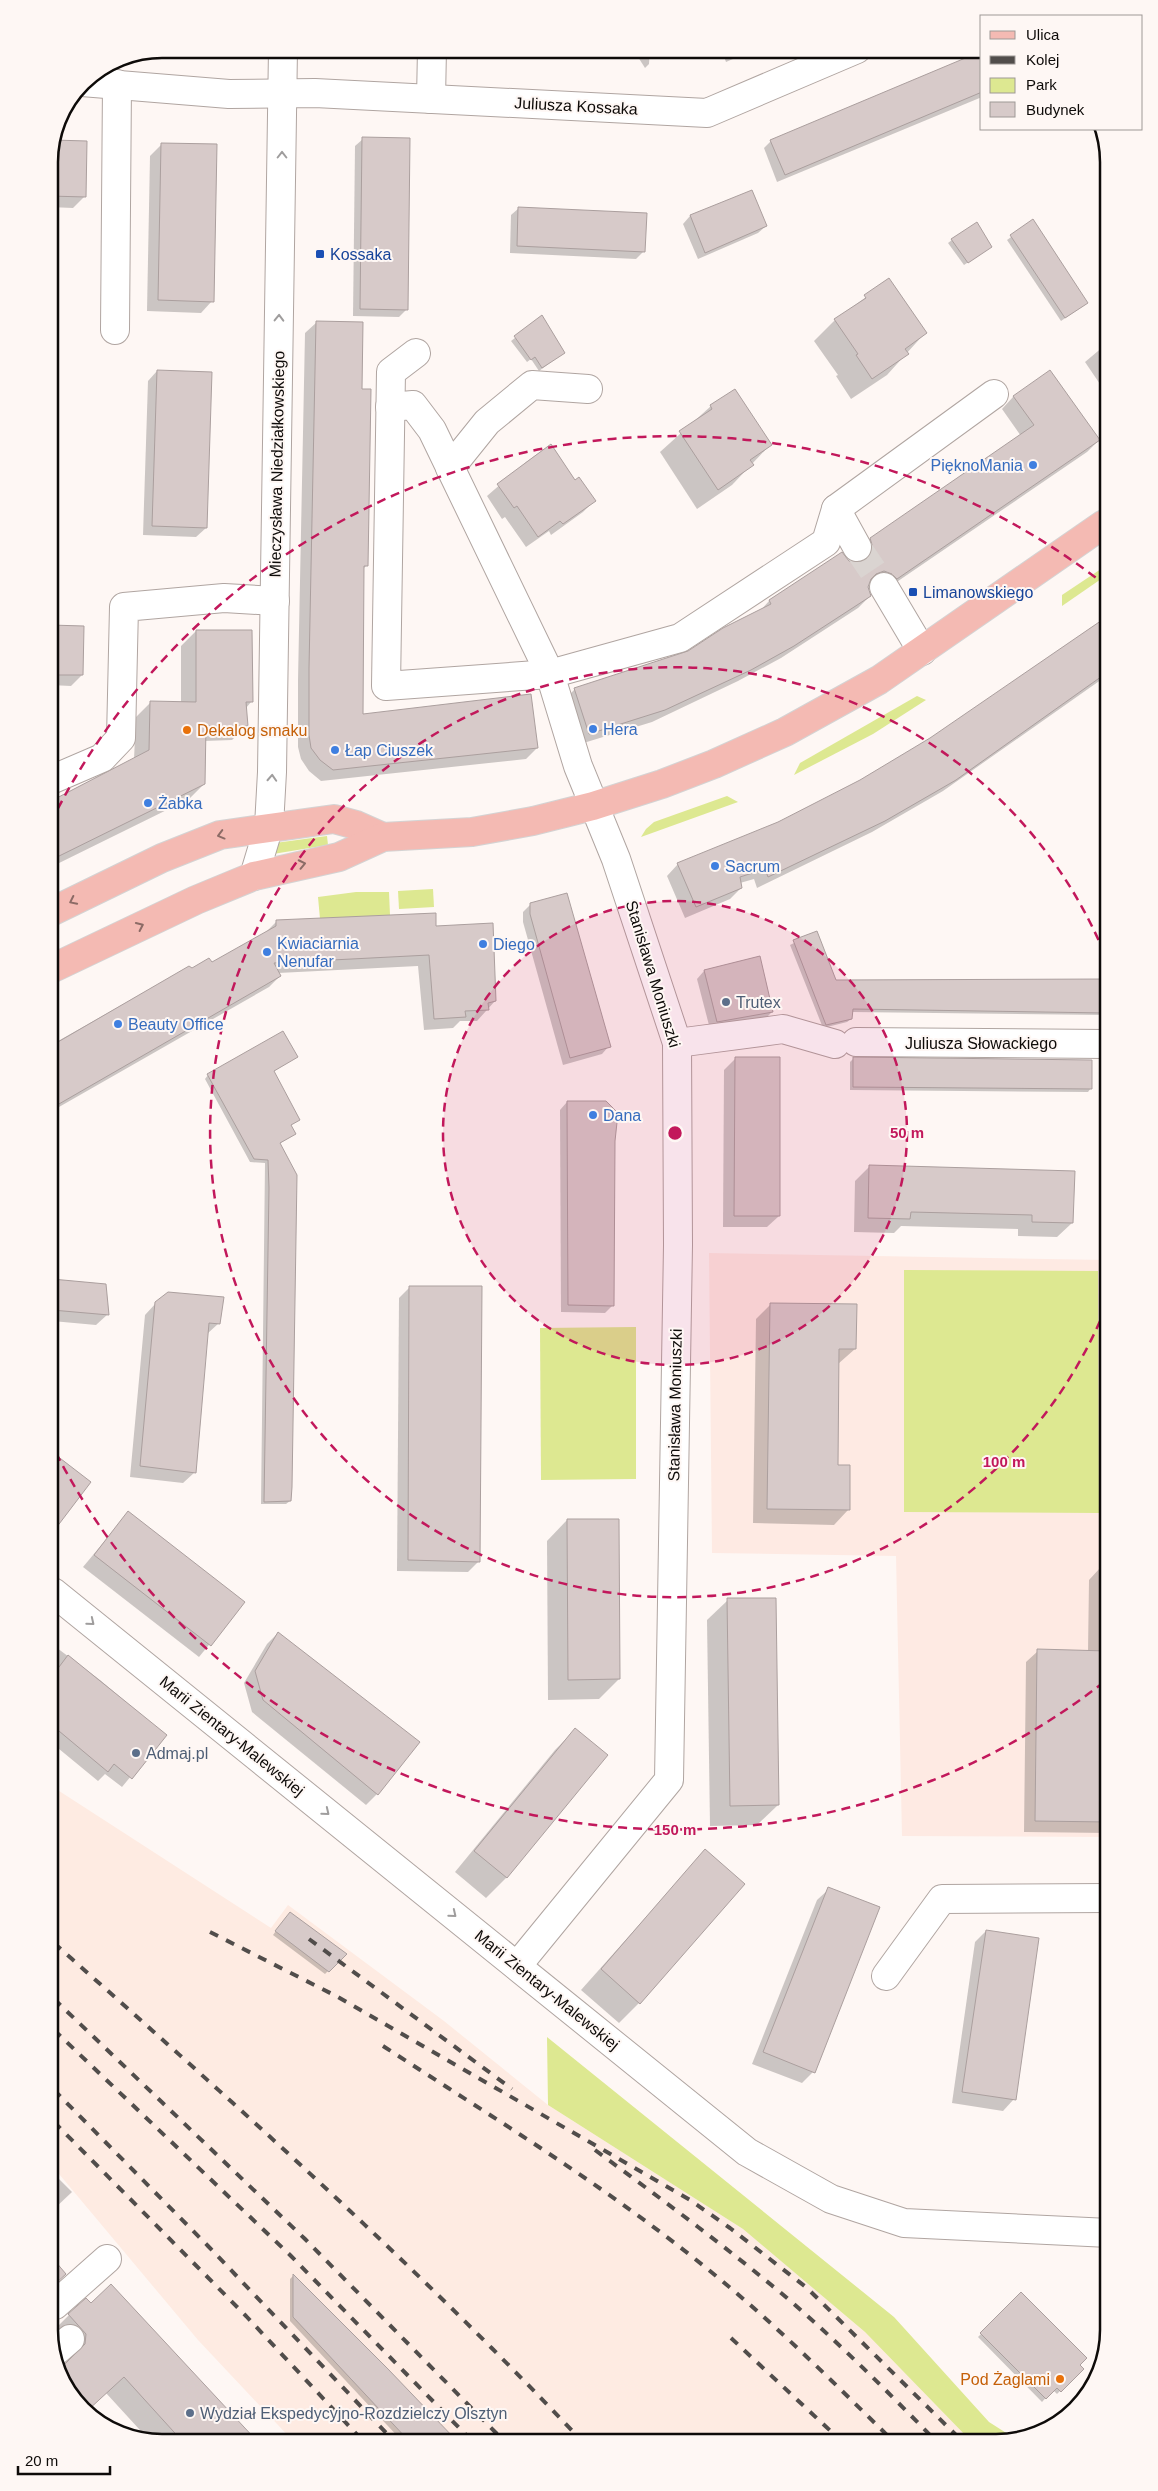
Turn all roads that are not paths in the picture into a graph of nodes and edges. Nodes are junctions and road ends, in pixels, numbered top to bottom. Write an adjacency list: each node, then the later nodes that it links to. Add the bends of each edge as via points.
1 (283, 58): 6 (street, Mieczysława Niedziałkowskiego)
2 (432, 58): 7 (street)
3 (836, 58): 7 (street, Juliusza Kossaka, via 707,113)
4 (94, 83): 5 (street, Juliusza Kossaka)
5 (116, 84): 6 (street, Juliusza Kossaka, via 230,94); 8 (street)
6 (282, 93): 7 (street, Juliusza Kossaka); 18 (street, Mieczysława Niedziałkowskiego, one-way to 6)
7 (431, 99)
8 (115, 330)
9 (416, 353): 12 (street, via 391,372)
10 (588, 388): 13 (street, via 532,385 487,422)
11 (994, 394): 14 (street)
12 (390, 408): 13 (street, Stanisława Moniuszki, via 413,405 432,430); 20 (street, via 386,686)
13 (450, 468): 20 (street, Stanisława Moniuszki)
14 (836, 510): 16 (street); 20 (street, via 826,542 680,638)
15 (1100, 527): 19 (main road)
16 (857, 547)
17 (884, 588): 19 (street)
18 (275, 601): 21 (street, via 224,598 124,607 121,738 102,758); 23 (street, Mieczysława Niedziałkowskiego, one-way to 18)
19 (922, 651): 22 (main road, via 879,680 785,732 697,771)
20 (550, 674): 22 (street, Stanisława Moniuszki)
21 (58, 777)
22 (593, 806): 24 (main road, via 472,832); 28 (street, Stanisława Moniuszki, via 616,859)
23 (269, 826): 24 (main road, via 334,819); 25 (street, Mieczysława Niedziałkowskiego); 26 (main road, one-way to 26, via 220,835 162,858)
24 (383, 837): 25 (main road, one-way to 24, via 339,857)
25 (254, 876): 27 (main road, one-way to 25)
26 (58, 909)
27 (58, 966)
28 (677, 1043): 29 (street, Juliusza Słowackiego, via 783,1029 846,1043); 32 (street, Stanisława Moniuszki, via 678,1245 669,1780)
29 (1100, 1044)
30 (58, 1596): 32 (street, Marii Zientary-Malewskiej, one-way to 32)
31 (1100, 1898): 33 (street, via 942,1899)
32 (518, 1966): 34 (street, Marii Zientary-Malewskiej, via 747,2152 831,2199 904,2223)
33 (886, 1976)
34 (1100, 2233)
35 (107, 2259): 36 (street)
36 (58, 2302)

